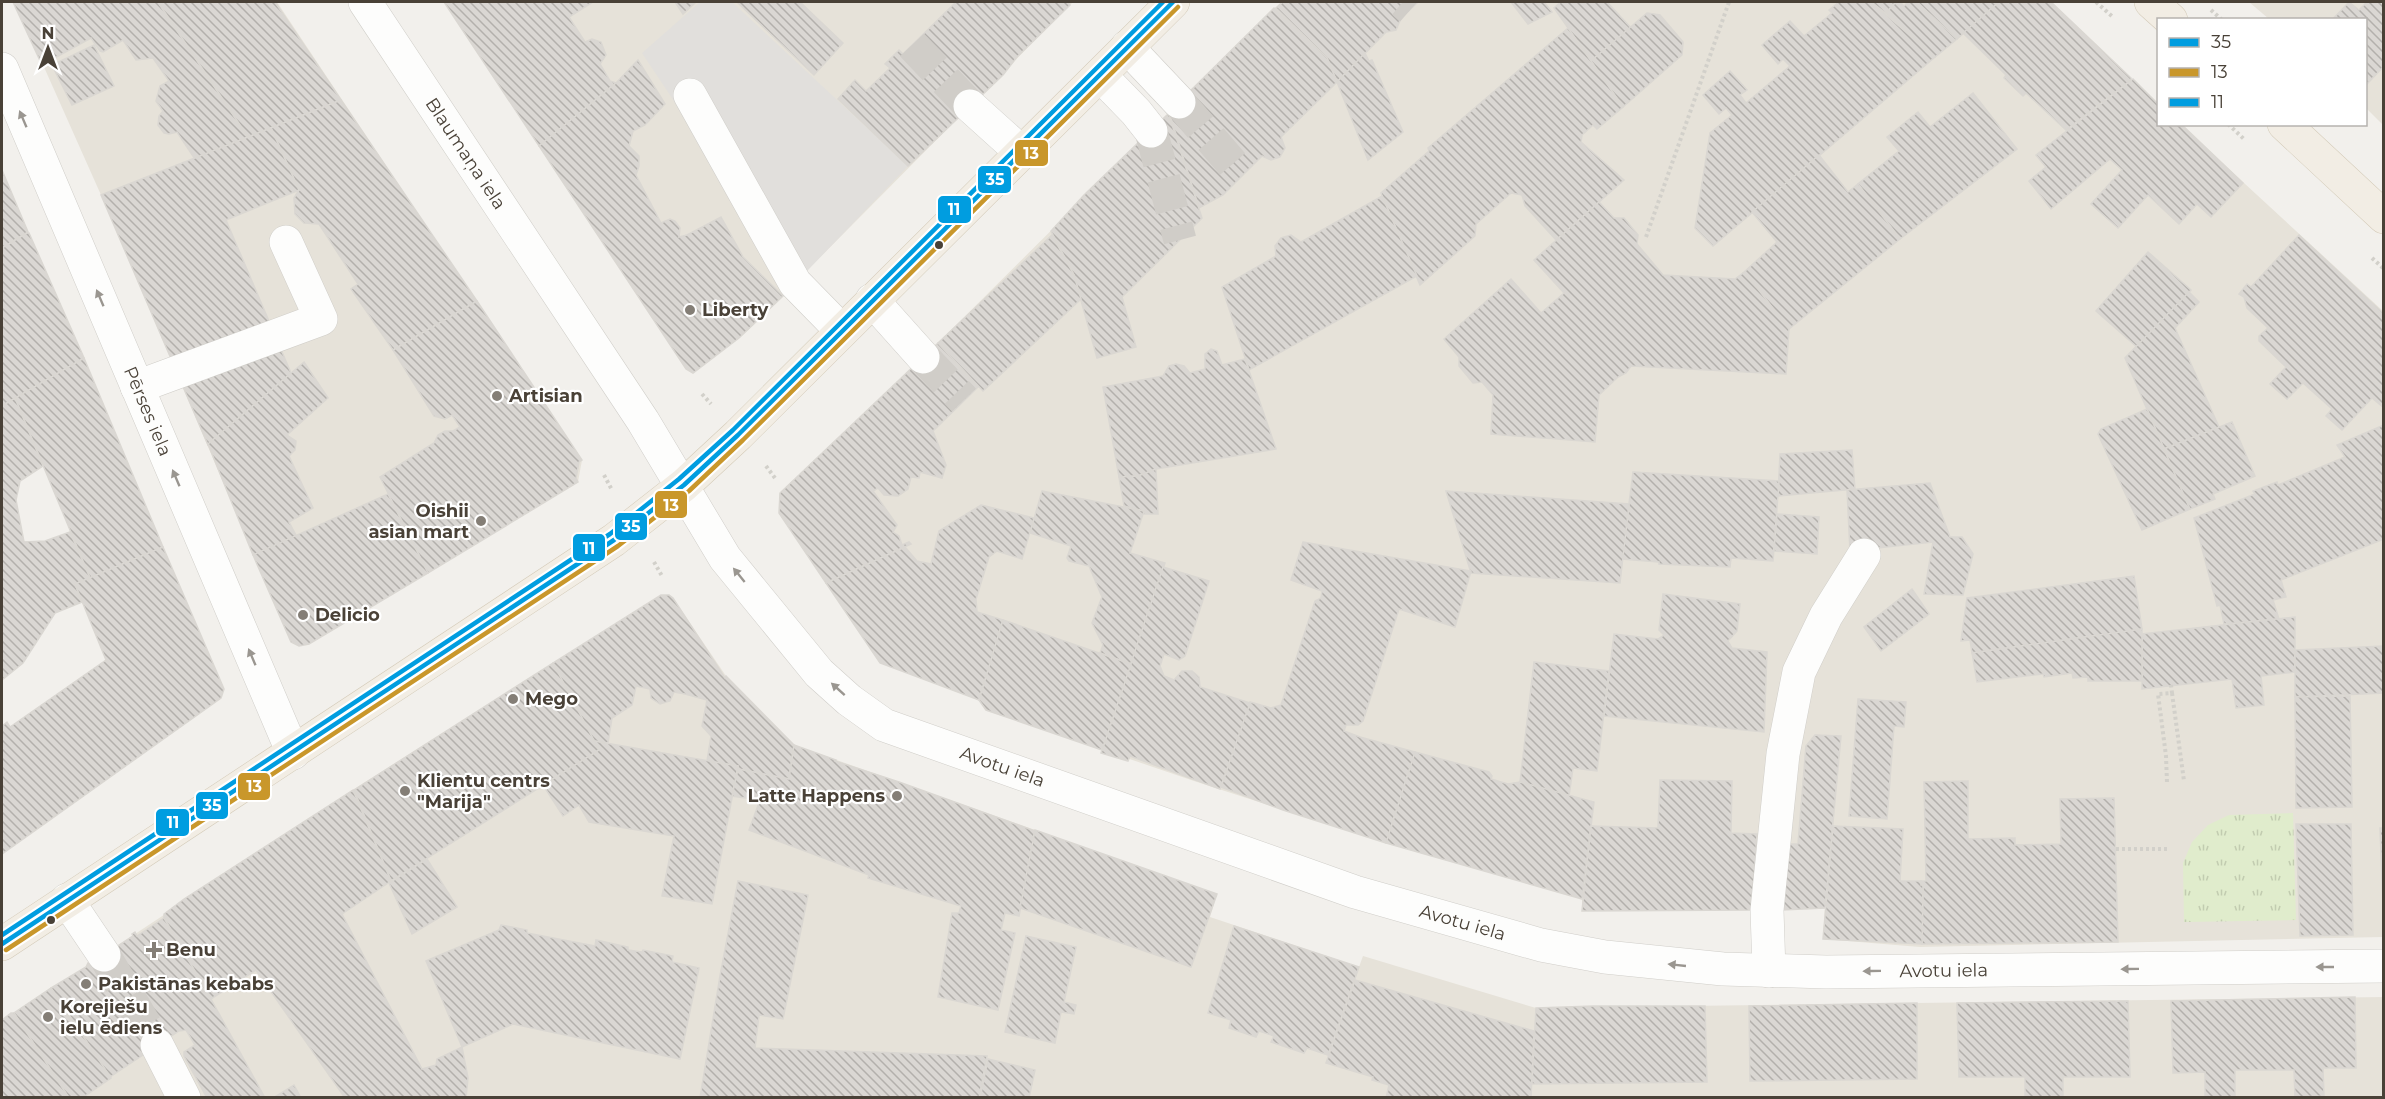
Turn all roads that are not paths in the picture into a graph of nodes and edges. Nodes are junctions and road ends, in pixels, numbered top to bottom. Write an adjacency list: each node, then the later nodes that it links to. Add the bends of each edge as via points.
1 (364, 2): 20 (street, Blaumaņa iela)
2 (1173, 2): 5 (main road)
3 (2151, 2): 4 (main road)
4 (2169, 18)
5 (1127, 47): 7 (main road); 9 (street)
6 (2, 69): 19 (street, Pērses iela, one-way to 6)
7 (1100, 75): 12 (street); 13 (main road)
8 (690, 95): 17 (street, via 795,283)
9 (1179, 102)
10 (970, 106): 13 (street)
11 (2286, 126): 14 (main road)
12 (1150, 131)
13 (1021, 152): 16 (main road)
14 (2384, 217)
15 (285, 242): 19 (street, via 321,319)
16 (873, 300): 17 (main road); 18 (street)
17 (842, 331): 20 (main road)
18 (924, 357)
19 (137, 387): 22 (street, Pērses iela, one-way to 19)
20 (684, 485): 22 (main road, via 614,540); 27 (street, Avotu iela, one-way to 20, via 1605,957 1541,945 1355,892 884,725 819,673 725,558)
21 (1864, 555): 27 (street, via 1826,616 1799,672 1781,765 1767,910)
22 (293, 753): 23 (main road)
23 (67, 900): 24 (main road); 25 (street)
24 (2, 944)
25 (104, 955)
26 (2384, 966): 27 (street, Avotu iela, one-way to 27)
27 (1769, 971)
28 (157, 1045): 29 (street)
29 (184, 1098)

